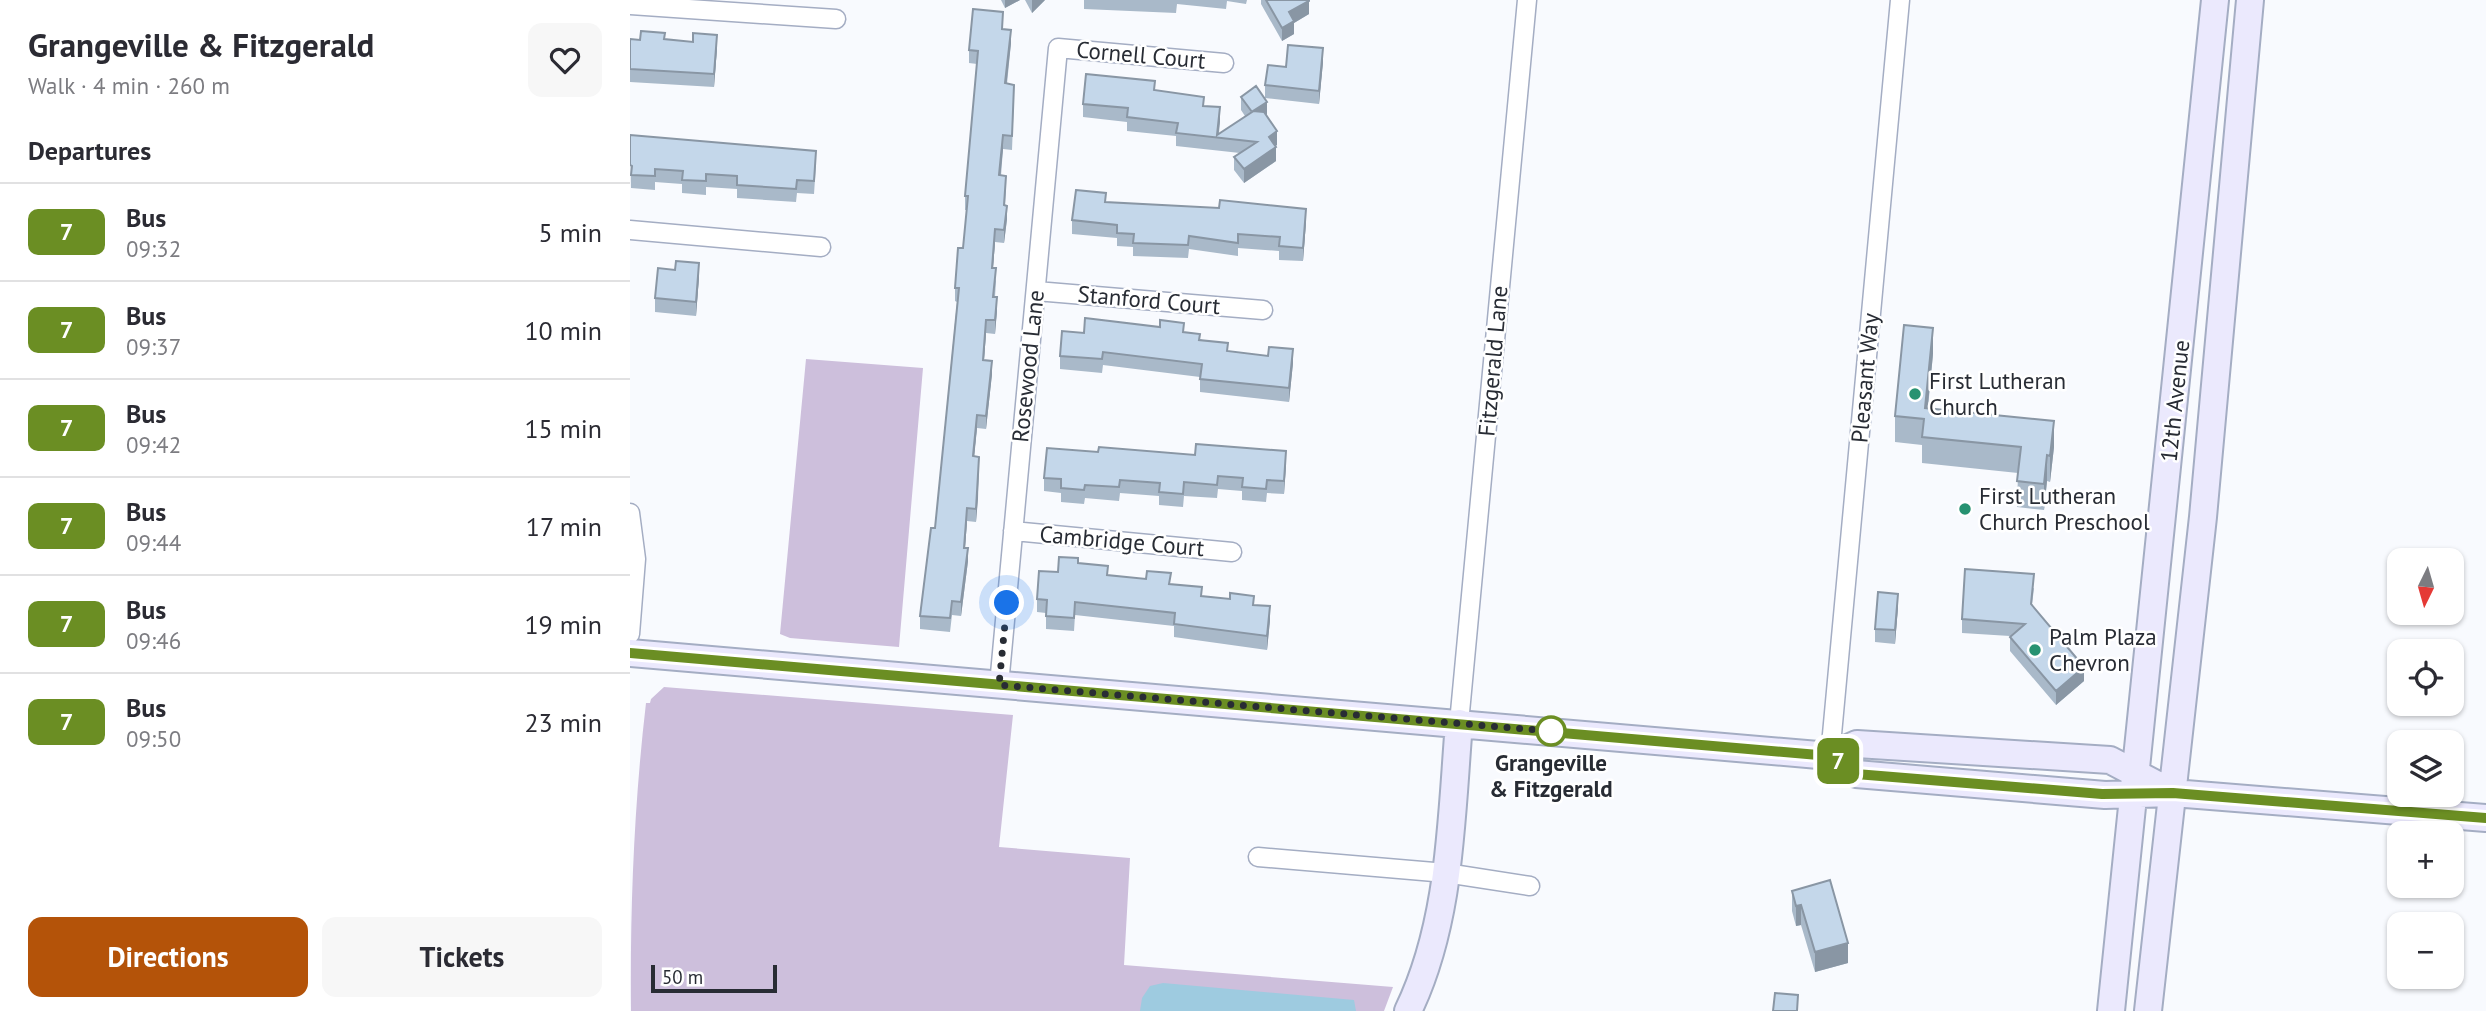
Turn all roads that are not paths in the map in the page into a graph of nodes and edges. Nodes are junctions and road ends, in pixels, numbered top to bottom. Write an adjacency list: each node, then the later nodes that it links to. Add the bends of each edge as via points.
1 (1527, 0): 19 (street, Fitzgerald Lane)
2 (1900, 0): 20 (street, Pleasant Way)
3 (2215, 0): 21 (main road, 12th Avenue)
4 (2250, 0): 22 (main road, 12th Avenue, via 2225,295)
5 (630, 5): 6 (street)
6 (836, 19)
7 (1058, 48): 8 (street, Cornell Court); 11 (street, Rosewood Lane)
8 (1224, 63)
9 (630, 230): 10 (street)
10 (821, 247)
11 (1036, 291): 12 (street, Stanford Court); 14 (street, Rosewood Lane)
12 (1263, 310)
13 (630, 513): 16 (street, via 636,559)
14 (1013, 531): 15 (street, Cambridge Court); 18 (street, Rosewood Lane)
15 (1232, 552)
16 (630, 634)
17 (630, 653): 18 (main road)
18 (999, 685): 19 (main road)
19 (1459, 723): 20 (main road); 25 (main road)
20 (1830, 756): 21 (main road, via 1857,744 2110,760)
21 (2134, 784): 22 (main road); 28 (main road, 12th Avenue)
22 (2173, 793): 23 (main road); 29 (main road, 12th Avenue)
23 (2486, 818)
24 (1258, 858): 25 (street)
25 (1446, 873): 26 (street); 27 (main road, via 1432,953)
26 (1530, 886)
27 (1408, 1011)
28 (2112, 1011)
29 (2148, 1011)

